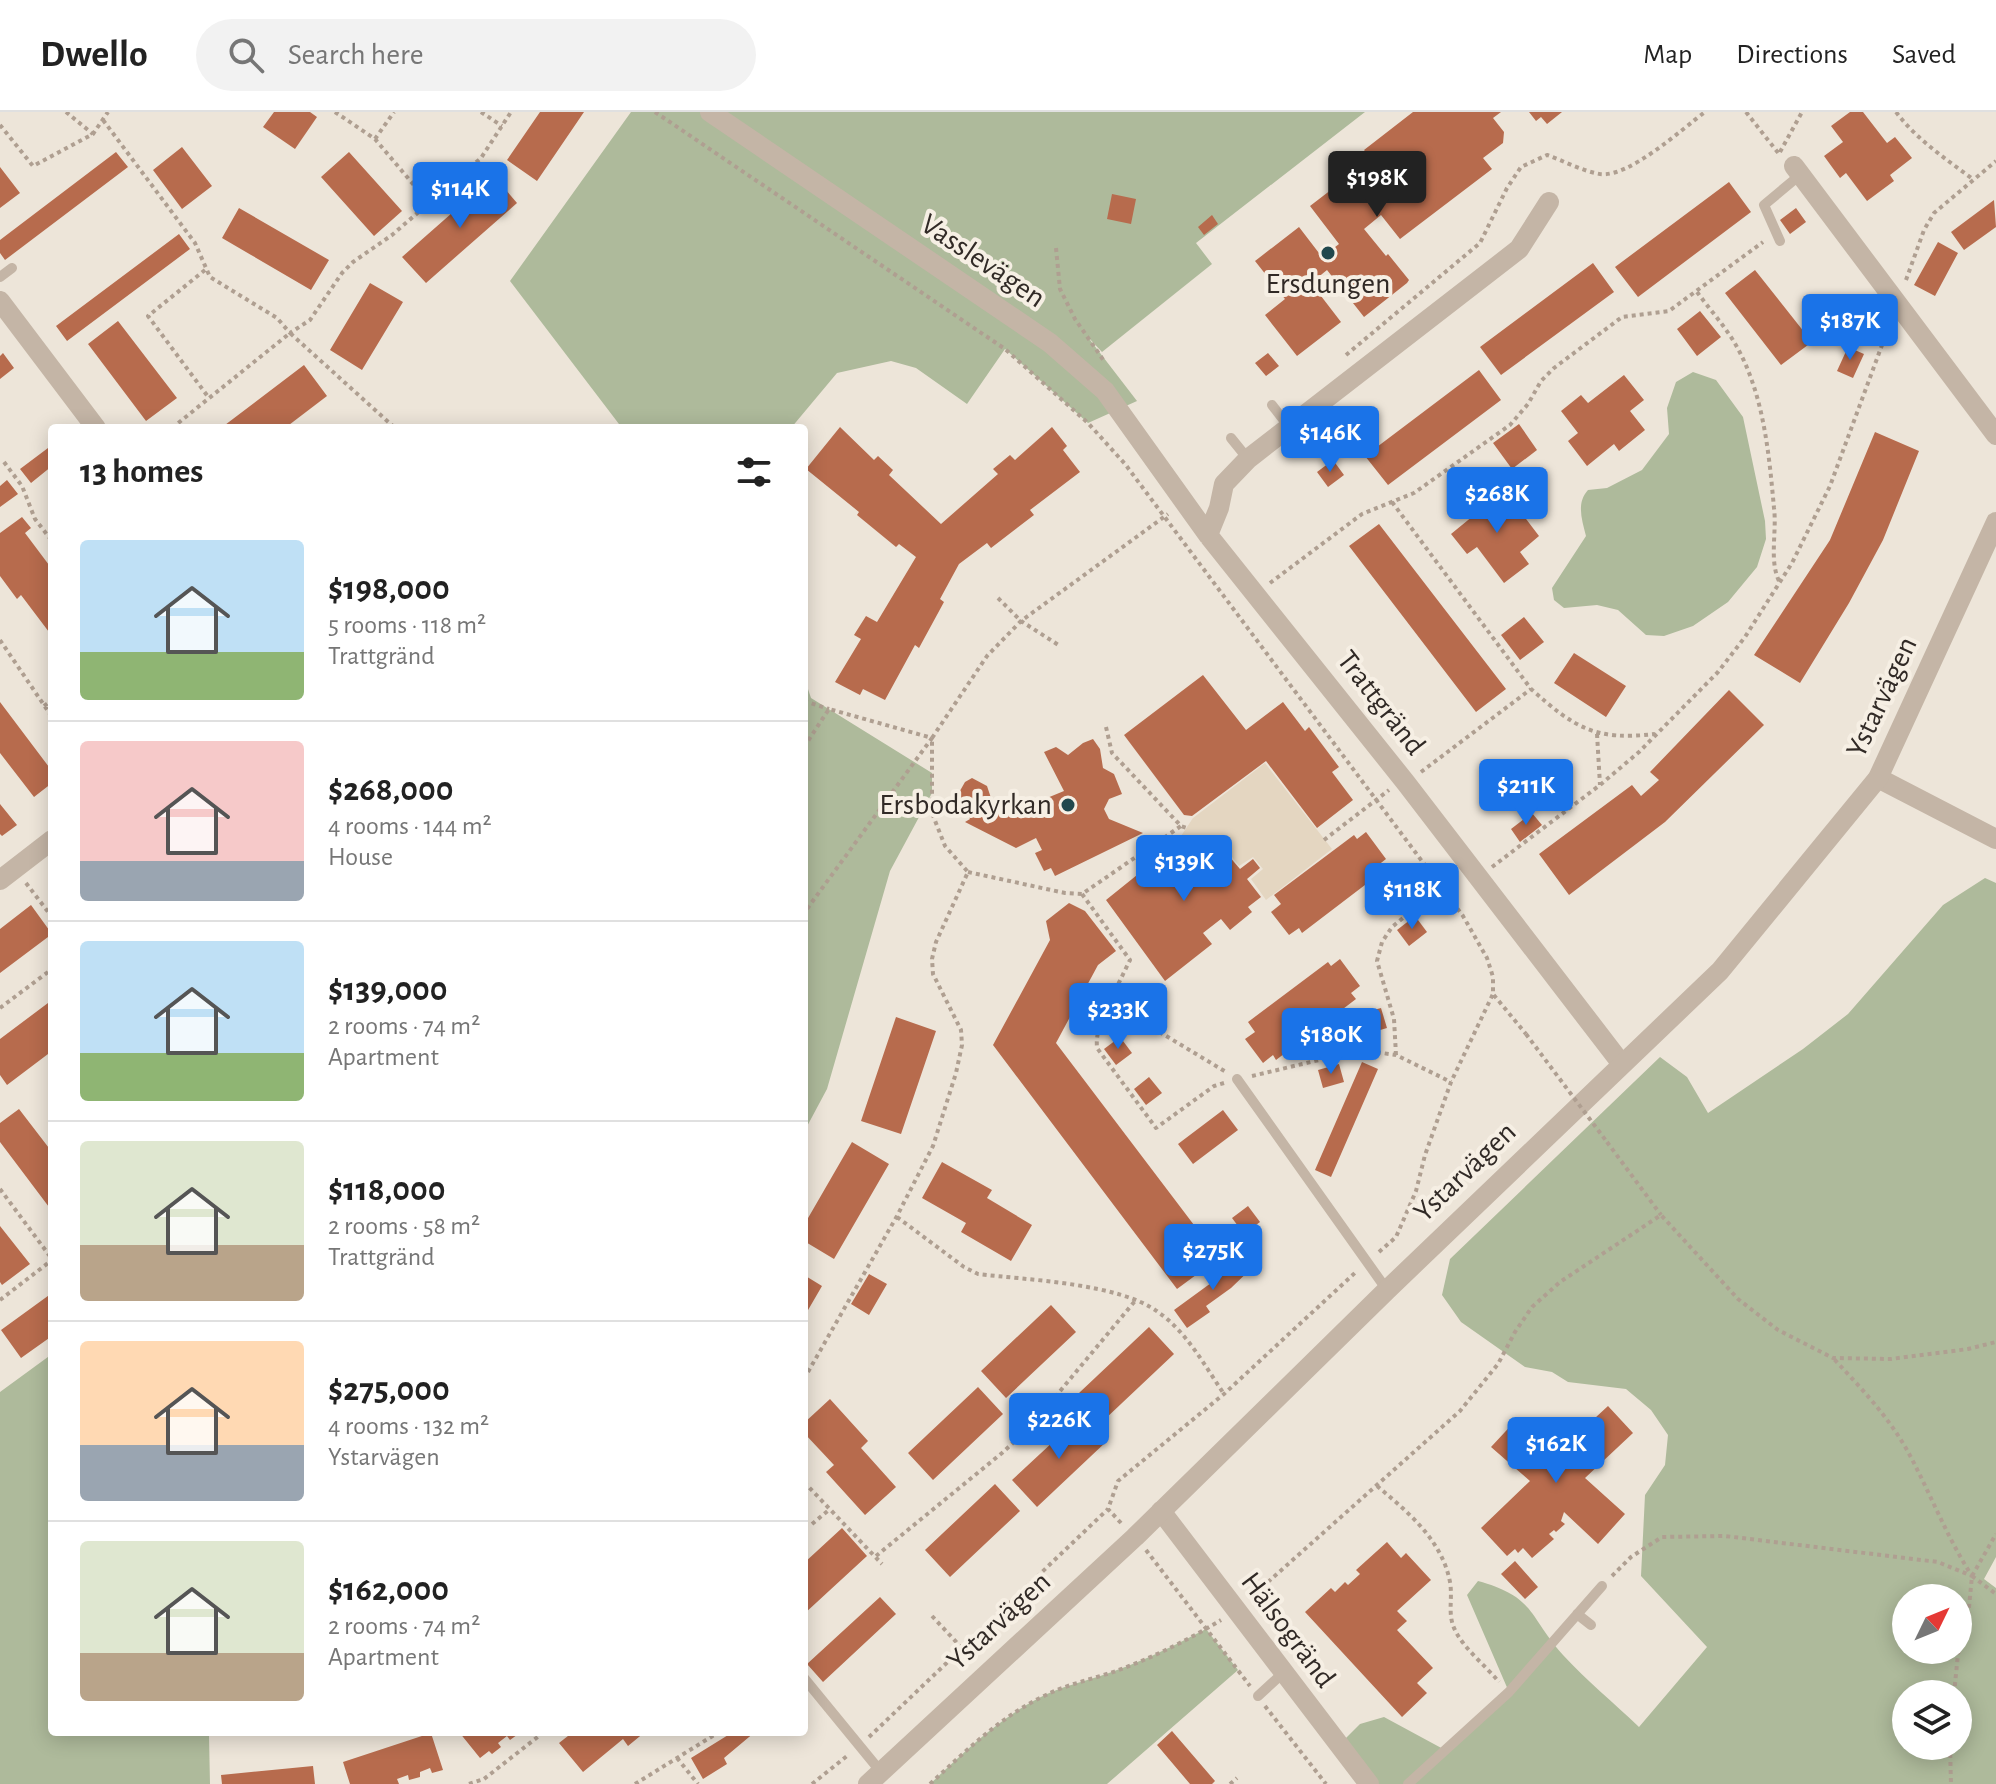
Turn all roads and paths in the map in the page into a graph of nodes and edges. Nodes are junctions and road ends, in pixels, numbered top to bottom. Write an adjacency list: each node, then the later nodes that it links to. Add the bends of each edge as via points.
1 (66, 112): 15 (path)
2 (108, 112): 12 (path)
3 (335, 112): 16 (path)
4 (394, 112): 16 (path)
5 (481, 112): 14 (path)
6 (511, 112): 14 (path)
7 (655, 112): 42 (path, via 1005,349 1088,423)
8 (710, 112): 40 (street, Vasslevägen, via 1050,343 1105,391)
9 (1746, 112): 18 (path)
10 (1802, 112): 18 (path)
11 (1896, 112): 19 (path, via 1907,127)
12 (103, 120): 15 (path); 24 (path, via 195,243)
13 (0, 125): 15 (path, via 33,166)
14 (502, 126): 21 (path, via 481,158)
15 (93, 134)
16 (375, 139): 21 (path)
17 (1996, 161): 19 (path)
18 (1791, 165): 22 (lane, via 1764,205); 28 (street)
19 (1974, 180): 28 (path, via 1934,213)
20 (1549, 202): 35 (street, via 1519,249)
21 (429, 203): 29 (path, via 353,262 310,320)
22 (1778, 237): 26 (path)
23 (12, 268): 25 (lane)
24 (205, 270): 29 (path, via 277,318); 30 (path, via 148,316)
25 (0, 277)
26 (1697, 292): 41 (path, via 1669,311 1622,317 1554,368 1510,425 1414,493); 46 (path, via 1737,346 1767,436 1776,527 1774,570)
27 (0, 301): 32 (street)
28 (1897, 303): 36 (street); 46 (path, via 1830,486)
29 (290, 333): 30 (path); 34 (path)
30 (209, 398): 33 (path)
31 (1272, 405): 35 (lane)
32 (93, 424)
33 (177, 424)
34 (391, 424)
35 (1289, 427): 38 (street)
36 (1996, 435)
37 (1231, 438): 38 (lane)
38 (1248, 459): 44 (street, via 1224,484)
39 (4, 462): 45 (path)
40 (1184, 501): 44 (street, Trattgränd)
41 (1392, 502): 47 (path, via 1362,514); 52 (path)
42 (1164, 518): 49 (path); 66 (path)
43 (1996, 522): 63 (street, Ystarvägen)
44 (1208, 535): 47 (street, Trattgränd)
45 (48, 536)
46 (1779, 582): 60 (path, via 1718,672)
47 (1255, 595): 64 (street, Trattgränd)
48 (998, 598): 49 (path)
49 (1021, 621): 51 (path); 61 (path, via 987,656)
50 (0, 640): 55 (path)
51 (1060, 646)
52 (1531, 689): 59 (path); 64 (path)
53 (808, 702): 56 (path)
54 (48, 703): 55 (path)
55 (44, 706): 57 (path)
56 (829, 709): 61 (path); 62 (path)
57 (48, 712)
58 (1106, 727): 76 (path, via 1112,753 1184,827)
59 (1597, 734): 60 (path); 65 (path)
60 (1657, 734): 65 (path)
61 (932, 738): 71 (path, via 932,813 945,846); 77 (path)
62 (808, 741)
63 (1878, 778): 67 (street); 83 (street, Ystarvägen, via 1720,971)
64 (1406, 783): 74 (street, Trattgränd)
65 (1600, 785): 74 (path)
66 (1376, 800): 68 (path); 72 (path)
67 (1996, 839)
68 (1324, 840)
69 (48, 847): 73 (street)
70 (1440, 864): 72 (path)
71 (968, 872): 76 (path); 87 (path, via 932,959 933,974 961,1030 959,1059 933,1146)
72 (1430, 872): 75 (path)
73 (8, 874): 78 (path)
74 (1478, 878): 83 (street, Trattgränd)
75 (1441, 886): 82 (path, via 1382,942 1377,961 1394,1019); 86 (path, bridge, via 1477,936 1493,977 1493,994)
76 (1082, 894): 81 (path, via 1130,960 1109,1003)
77 (808, 908)
78 (48, 913)
79 (48, 972): 80 (path)
80 (0, 1008)
81 (1111, 1015)
82 (1396, 1055)
83 (1621, 1063): 90 (street, Ystarvägen)
84 (1237, 1079): 90 (lane)
85 (0, 1189): 88 (path)
86 (1661, 1215): 94 (path, via 1738,1299 1778,1330); 98 (path, via 1560,1282 1532,1307 1480,1388)
87 (897, 1216): 92 (path, via 978,1274 1096,1288); 95 (path)
88 (48, 1254)
89 (48, 1262): 91 (path)
90 (1387, 1290): 101 (street, Ystarvägen)
91 (0, 1300)
92 (1135, 1301): 96 (path, via 1170,1322); 104 (path, via 1031,1426)
93 (1996, 1342): 94 (path, via 1891,1359)
94 (1833, 1358): 106 (path, via 1882,1411 1906,1448 1953,1548)
95 (808, 1372)
96 (1224, 1394)
97 (808, 1486): 99 (path)
98 (1377, 1486): 109 (path); 117 (path, via 1438,1546 1447,1566 1456,1634)
99 (830, 1509): 102 (path); 104 (path)
100 (1108, 1509): 113 (path)
101 (1161, 1511): 109 (street, Hälsogränd); 124 (street, Ystarvägen)
102 (812, 1524)
103 (1996, 1534): 106 (path)
104 (876, 1556): 105 (path)
105 (882, 1564)
106 (1972, 1576): 107 (path, via 1938,1562 1725,1536 1662,1537 1631,1557); 108 (path); 115 (path)
107 (1602, 1586): 110 (lane)
108 (1996, 1594)
109 (1236, 1611): 114 (street, Hälsogränd); 130 (path, via 1164,1651 1022,1708 992,1727)
110 (1577, 1614): 112 (lane); 117 (lane)
111 (932, 1616): 113 (path)
112 (1591, 1625)
113 (961, 1647): 121 (path)
114 (1283, 1673): 118 (lane); 132 (street, Hälsogränd)
115 (1955, 1680)
116 (808, 1683): 121 (lane)
117 (1509, 1692): 133 (lane)
118 (1258, 1696)
119 (539, 1736): 126 (path, via 484,1779)
120 (713, 1736): 122 (path)
121 (859, 1747): 124 (lane); 129 (path)
122 (677, 1758): 127 (path); 128 (path)
123 (1950, 1760): 134 (path)
124 (875, 1778)
125 (1237, 1778): 131 (path)
126 (469, 1784)
127 (635, 1784)
128 (698, 1784)
129 (812, 1784)
130 (930, 1784)
131 (1230, 1784)
132 (1369, 1784)
133 (1408, 1784)
134 (1951, 1784)

